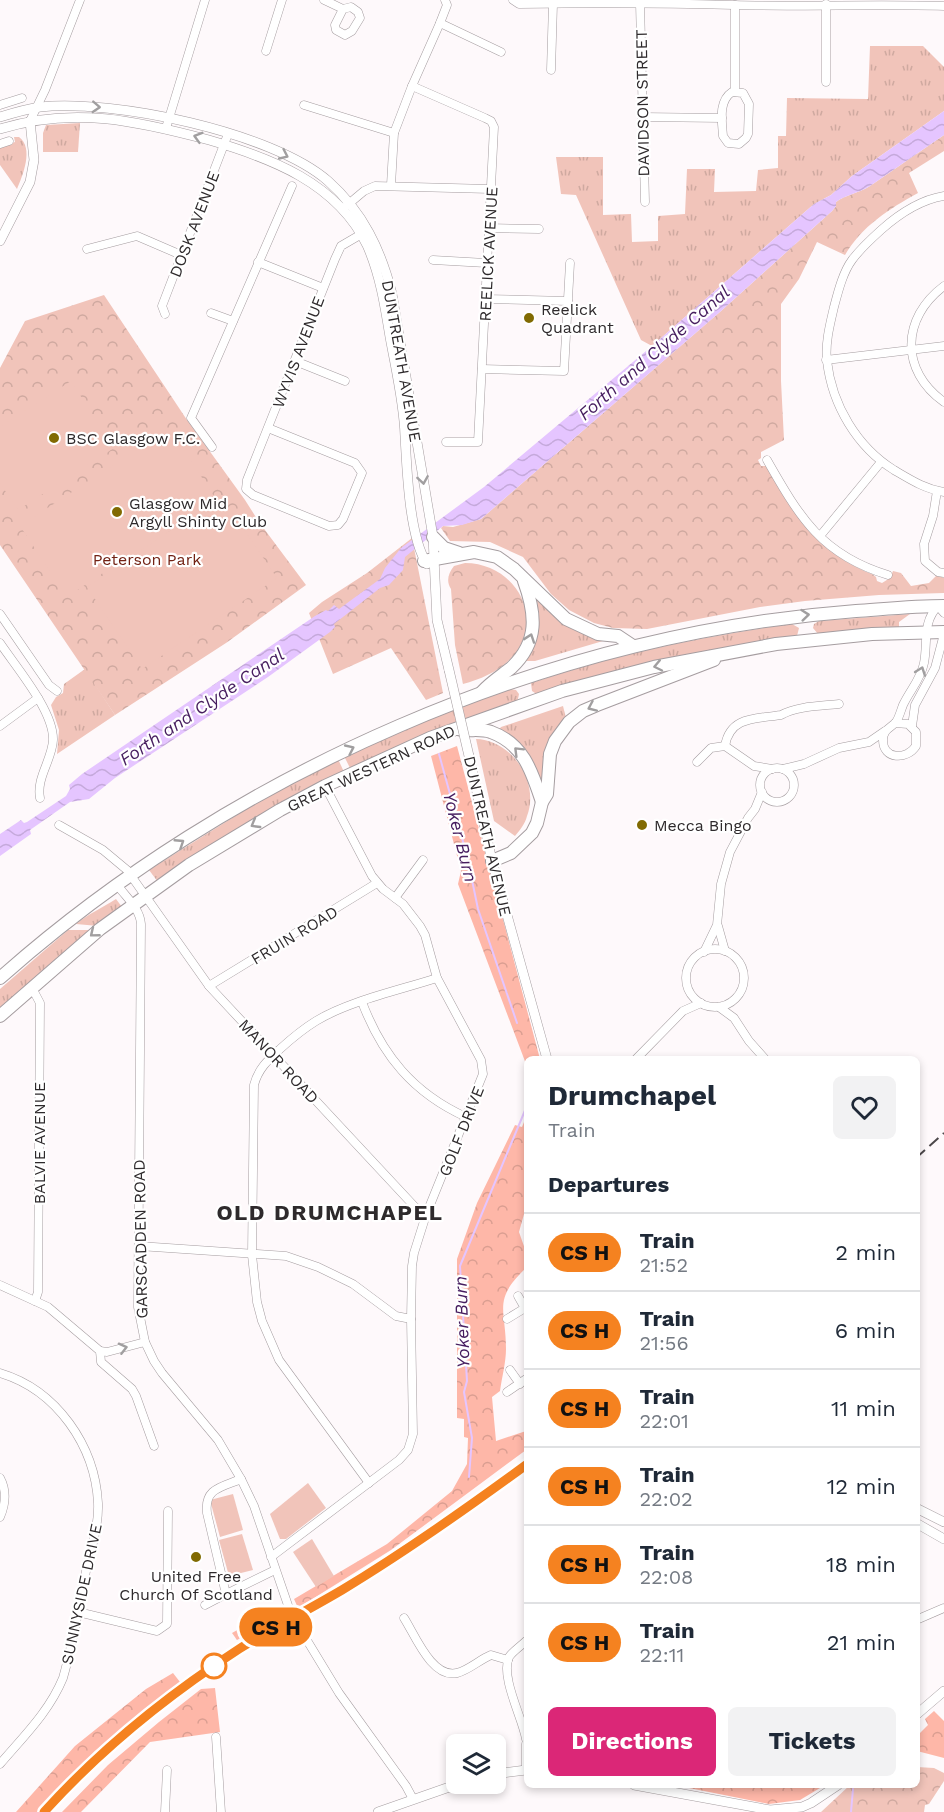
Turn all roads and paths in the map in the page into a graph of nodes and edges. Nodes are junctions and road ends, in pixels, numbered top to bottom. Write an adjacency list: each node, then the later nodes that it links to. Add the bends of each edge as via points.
1 (80, 0): 27 (street)
2 (206, 0): 30 (street)
3 (282, 0): 18 (street)
4 (324, 0): 16 (street)
5 (445, 0): 17 (street, via 447,5)
6 (595, 1): 11 (street); 12 (street)
7 (516, 2): 12 (street)
8 (690, 2): 11 (street); 14 (street)
9 (782, 2): 13 (street); 14 (street)
10 (872, 2): 13 (street); 15 (street)
11 (640, 3): 29 (street, DAVIDSON STREET)
12 (553, 4): 20 (street)
13 (826, 4): 21 (street)
14 (735, 5): 23 (street)
15 (944, 6)
16 (343, 9)
17 (440, 23): 19 (street); 22 (street)
18 (266, 51)
19 (501, 52)
20 (551, 70)
21 (826, 82)
22 (412, 86): 35 (street); 42 (street, REELICK AVENUE, via 491,122 494,156)
23 (735, 92): 31 (street, via 722,102); 31 (street, via 743,93 749,104 748,134 743,142 725,141)
24 (22, 98): 25 (street)
25 (0, 105)
26 (304, 105): 35 (street)
27 (37, 107): 28 (street, DUNTREATH AVENUE); 30 (street, DUNTREATH AVENUE, one-way to 30, via 105,108); 32 (street)
28 (0, 117)
29 (642, 117): 31 (street); 45 (street, DAVIDSON STREET)
30 (169, 118): 33 (street); 36 (street, DUNTREATH AVENUE)
31 (722, 118)
32 (30, 121): 33 (street, DUNTREATH AVENUE, via 102,117); 34 (street, DUNTREATH AVENUE); 50 (street, via 34,160 30,182)
33 (166, 128): 39 (street, DUNTREATH AVENUE, one-way to 33)
34 (0, 129)
35 (394, 133): 40 (street)
36 (228, 135): 39 (street, DOSK AVENUE); 44 (street, DUNTREATH AVENUE, one-way to 44, via 300,163)
37 (9, 141): 38 (street)
38 (0, 144)
39 (225, 145): 46 (street, DUNTREATH AVENUE, via 294,171); 52 (street, DOSK AVENUE)
40 (391, 185): 42 (street); 44 (street, via 375,186)
41 (292, 186): 54 (street)
42 (490, 189): 47 (street, REELICK AVENUE)
43 (944, 196): 66 (street, via 906,210 852,260 837,297)
44 (349, 202): 46 (street); 49 (street, DUNTREATH AVENUE)
45 (645, 202)
46 (342, 210): 49 (street, DUNTREATH AVENUE)
47 (488, 228): 48 (street); 55 (street, REELICK AVENUE)
48 (539, 229)
49 (364, 232): 58 (street, WYVIS AVENUE, via 341,246); 78 (street, DUNTREATH AVENUE, one-way to 78, via 382,259 392,294); 80 (street, DUNTREATH AVENUE, via 383,297 404,411 413,515)
50 (0, 241)
51 (87, 249): 52 (street, via 137,236)
52 (181, 255): 62 (street, DOSK AVENUE, via 162,306)
53 (433, 260): 55 (street)
54 (258, 262): 58 (street); 63 (street)
55 (486, 263): 59 (street, REELICK AVENUE)
56 (570, 263): 60 (street)
57 (944, 286): 65 (street, via 932,294 918,314)
58 (323, 288): 67 (street, WYVIS AVENUE)
59 (485, 299): 60 (street); 68 (street, REELICK AVENUE)
60 (568, 301): 68 (street, via 564,371)
61 (211, 313): 63 (street)
62 (165, 314)
63 (233, 321): 73 (street, via 192,418)
64 (944, 346): 65 (street)
65 (911, 350): 66 (street); 70 (street, via 914,369 929,390)
66 (826, 360): 75 (street, via 835,397 848,422)
67 (295, 361): 69 (street); 71 (street, WYVIS AVENUE)
68 (483, 369): 72 (street, REELICK AVENUE, via 478,442)
69 (345, 381)
70 (944, 402)
71 (268, 428): 71 (street, WYVIS AVENUE, via 246,489 329,526 338,525 362,473 355,463)
72 (446, 442)
73 (212, 447)
74 (767, 460): 77 (street, via 802,517)
75 (881, 462): 76 (street, via 919,486); 77 (street)
76 (941, 492): 81 (street, via 924,544 925,561)
77 (820, 536): 82 (street, via 859,566)
78 (432, 541): 79 (main road); 80 (street, DUNTREATH AVENUE)
79 (460, 554): 80 (main road); 83 (main road, via 474,552 497,557)
80 (426, 556): 118 (street, DUNTREATH AVENUE, bridge, via 434,576 437,620)
81 (944, 573)
82 (888, 575)
83 (523, 577): 89 (main road, via 566,619 598,634 618,636); 92 (main road, one-way to 83, via 519,660 530,639 534,618)
84 (942, 608): 86 (street, via 930,616); 89 (main road, GREAT WESTERN ROAD, one-way to 84, via 806,615)
85 (0, 614): 91 (street)
86 (926, 632): 87 (main road, GREAT WESTERN ROAD); 90 (main road, GREAT WESTERN ROAD, via 845,636); 95 (street, one-way to 86, via 922,669)
87 (944, 633): 97 (street, via 935,668 915,705)
88 (0, 644): 93 (street)
89 (633, 646): 92 (main road, GREAT WESTERN ROAD, via 571,662)
90 (736, 651): 98 (main road, GREAT WESTERN ROAD, one-way to 98, via 579,686); 114 (main road, one-way to 114, via 583,711 569,722 552,748 547,794)
91 (57, 691)
92 (479, 695): 119 (main road, GREAT WESTERN ROAD, one-way to 92, via 285,781 371,739)
93 (38, 698): 96 (street); 112 (street, via 48,717 53,740 39,785)
94 (839, 704): 101 (street, via 736,724 730,729)
95 (895, 723): 97 (street); 99 (street)
96 (0, 726)
97 (912, 726): 102 (street, via 917,741 910,753 898,756)
98 (456, 729): 110 (main road, GREAT WESTERN ROAD); 114 (main road, one-way to 98, via 530,766 513,746 490,732)
99 (885, 731): 100 (street); 102 (street)
100 (869, 742): 102 (street); 104 (street, via 839,748)
101 (725, 746): 103 (street, via 711,748); 105 (street)
102 (885, 748)
103 (697, 762)
104 (804, 764): 107 (street); 109 (street)
105 (754, 766): 106 (street); 108 (street)
106 (772, 769): 107 (street); 108 (street)
107 (783, 770): 109 (street)
108 (761, 782): 111 (street)
109 (794, 782): 113 (street, via 788,798)
110 (325, 786): 120 (street, GOLF DRIVE); 122 (main road, GREAT WESTERN ROAD, one-way to 122, via 230,839)
111 (762, 792): 113 (street); 115 (street)
112 (40, 798)
113 (773, 801): 115 (street)
114 (542, 802): 118 (main road, via 537,824 525,841 511,853)
115 (755, 809): 125 (street, via 726,861)
116 (59, 825): 119 (street, MANOR ROAD, via 103,850)
117 (423, 860): 123 (street)
118 (492, 861): 141 (street, DUNTREATH AVENUE)
119 (131, 876): 121 (main road, GREAT WESTERN ROAD); 122 (street, MANOR ROAD)
120 (377, 883): 123 (street, GOLF DRIVE); 130 (street, FRUIN ROAD)
121 (118, 886): 124 (street, GARSCADDEN ROAD); 128 (main road, GREAT WESTERN ROAD, via 65,923)
122 (145, 896): 124 (main road, GREAT WESTERN ROAD); 130 (street, MANOR ROAD)
123 (395, 898): 129 (street, GOLF DRIVE, via 425,935)
124 (132, 905): 131 (main road, GREAT WESTERN ROAD, one-way to 131, via 79,945); 146 (street, GARSCADDEN ROAD, via 139,912 141,924)
125 (717, 925): 126 (street); 127 (street)
126 (725, 951): 127 (street); 133 (street, via 741,967 744,978)
127 (704, 952): 132 (street, via 687,970)
128 (0, 978)
129 (437, 978): 134 (street); 144 (street, GOLF DRIVE, via 483,1068 481,1084)
130 (209, 986): 140 (street, MANOR ROAD)
131 (32, 988): 138 (main road, GREAT WESTERN ROAD); 150 (street, BALVIE AVENUE, via 40,1003)
132 (689, 990): 135 (street); 137 (street)
133 (738, 995): 136 (street, via 728,1004); 139 (street)
134 (362, 1002): 140 (street, via 316,1020); 144 (street, via 376,1035 396,1065 425,1092)
135 (701, 1004): 136 (street); 137 (street)
136 (718, 1006): 139 (street)
137 (683, 1011): 142 (street)
138 (0, 1016)
139 (735, 1018): 143 (street)
140 (274, 1054): 145 (street, MANOR ROAD); 147 (street, via 256,1076 252,1098)
141 (547, 1056)
142 (639, 1056)
143 (762, 1056)
144 (466, 1117): 145 (street, GOLF DRIVE)
145 (426, 1215): 154 (street, GOLF DRIVE, via 412,1266)
146 (139, 1246): 147 (street); 155 (street, GARSCADDEN ROAD, via 138,1307)
147 (252, 1255): 154 (street, via 286,1256 318,1266 353,1284 396,1316); 164 (street, via 257,1302 270,1343)
148 (0, 1285): 150 (street)
149 (518, 1296): 151 (street)
150 (35, 1301): 156 (street, via 58,1314)
151 (524, 1306)
152 (524, 1310): 153 (street)
153 (507, 1319)
154 (411, 1320): 164 (street, GOLF DRIVE, via 411,1442 399,1460)
155 (145, 1342): 156 (street, one-way to 155); 163 (street, GARSCADDEN ROAD, via 162,1373 218,1440)
156 (100, 1351): 161 (street, via 101,1362 136,1396)
157 (510, 1370): 159 (street)
158 (0, 1373): 176 (street, SUNNYSIDE DRIVE, via 36,1391 63,1414 84,1446 92,1467 97,1521)
159 (523, 1381): 160 (street)
160 (507, 1392)
161 (154, 1446)
162 (0, 1478): 167 (street, via 5,1493)
163 (242, 1479): 171 (street, GARSCADDEN ROAD); 173 (street, via 211,1492 206,1504)
164 (369, 1483): 171 (street, GOLF DRIVE)
165 (168, 1510): 176 (street, via 166,1624 157,1631)
166 (920, 1510): 168 (street)
167 (0, 1517)
168 (944, 1522)
169 (920, 1525): 170 (street)
170 (944, 1539)
171 (271, 1557): 172 (street, GARSCADDEN ROAD)
172 (275, 1570): 173 (street); 192 (street, GARSCADDEN ROAD, via 291,1614 306,1640)
173 (226, 1594): 174 (street)
174 (205, 1605)
175 (944, 1608): 178 (street)
176 (78, 1612): 185 (street, SUNNYSIDE DRIVE, via 58,1691)
177 (404, 1618): 180 (street, via 433,1664 444,1673 460,1672 491,1655)
178 (920, 1618)
179 (524, 1643): 180 (street)
180 (508, 1660): 183 (street, via 512,1696)
181 (944, 1691): 182 (street)
182 (920, 1712)
183 (524, 1733)
184 (216, 1737): 194 (street)
185 (0, 1764)
186 (167, 1770): 193 (street)
187 (524, 1770): 188 (street)
188 (506, 1773)
189 (446, 1788): 192 (street)
190 (650, 1788): 191 (street, via 785,1810 812,1803)
191 (834, 1788)
192 (413, 1799): 195 (street)
193 (165, 1812)
194 (221, 1812)
195 (378, 1812)

